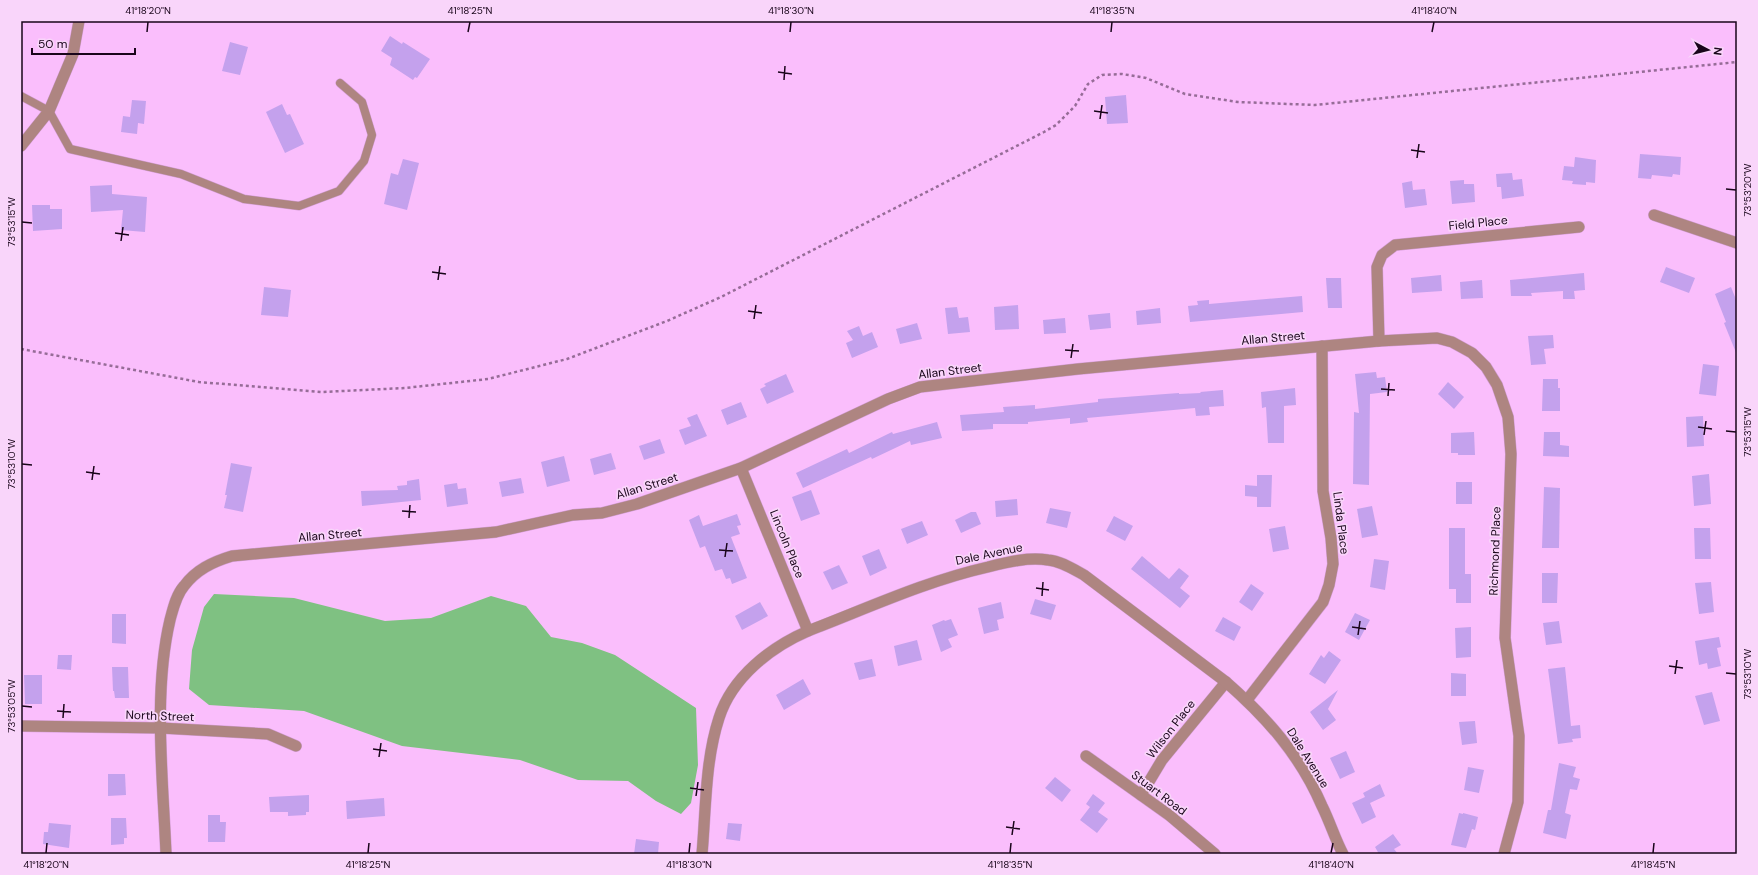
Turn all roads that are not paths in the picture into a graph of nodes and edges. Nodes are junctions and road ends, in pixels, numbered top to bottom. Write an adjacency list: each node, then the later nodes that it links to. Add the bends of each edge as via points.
1 (79, 21): 4 (street, via 73,54)
2 (340, 83): 4 (lane, via 362,102 372,135 364,161 340,191 299,206 244,199 181,174 70,149)
3 (21, 96): 4 (lane)
4 (49, 111): 5 (street)
5 (21, 146)
6 (1654, 215): 8 (street)
7 (1579, 227): 9 (street, Field Place, via 1395,245 1382,255 1377,267)
8 (1737, 243)
9 (1379, 340): 10 (street, Allan Street); 24 (street, Richmond Place, via 1437,338 1452,342 1472,353 1486,367 1498,385 1508,417 1511,454 1505,638 1519,736 1518,802)
10 (1322, 346): 11 (street, Allan Street, via 920,387 888,399); 14 (street, Linda Place, via 1323,491 1333,564 1329,585 1323,602)
11 (741, 468): 12 (street, Lincoln Place); 16 (street, Allan Street, via 637,504 602,513 573,515 496,532 232,556 216,561 197,572 183,587 174,607 167,635 161,681)
12 (808, 630): 13 (street, Dale Avenue, via 954,575 1003,563 1031,559 1050,560 1084,575); 21 (street, Dale Avenue, via 769,652 729,694 719,716 711,748)
13 (1226, 682): 14 (street, Dale Avenue); 19 (street, Wilson Place, via 1162,760)
14 (1247, 700): 23 (street, Dale Avenue, via 1281,736 1304,771)
15 (21, 726): 16 (street, North Street)
16 (161, 728): 17 (street, North Street, via 268,734); 20 (street, Allan Street)
17 (296, 746)
18 (1086, 756): 19 (street, Stuart Road)
19 (1141, 795): 22 (street, Stuart Road)
20 (166, 854)
21 (702, 854)
22 (1215, 854)
23 (1343, 854)
24 (1504, 854)

